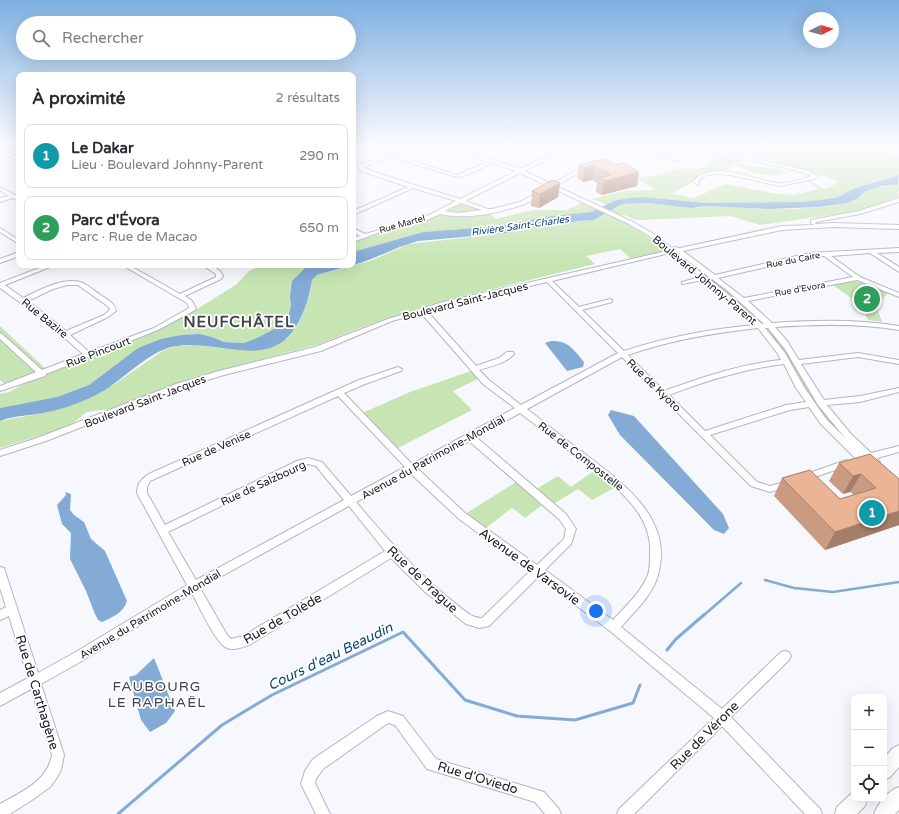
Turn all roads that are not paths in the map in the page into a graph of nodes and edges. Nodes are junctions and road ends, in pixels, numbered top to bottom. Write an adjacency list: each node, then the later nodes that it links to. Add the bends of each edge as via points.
1 (405, 185): 4 (street)
2 (493, 185): 9 (street, Rue Martel)
3 (554, 185): 10 (street, via 517,205); 21 (street, Boulevard Johnny-Parent, via 634,222)
4 (411, 187): 9 (street); 11 (street)
5 (0, 188): 6 (street)
6 (14, 196): 7 (street)
7 (0, 200)
8 (899, 200): 13 (street, via 860,212 813,221)
9 (461, 201): 10 (street); 12 (street, Rue Martel)
10 (486, 210): 12 (street, via 454,215)
11 (356, 212)
12 (440, 212): 17 (street, Rue Martel, via 425,219)
13 (816, 225): 14 (street, Boulevard Saint-Jacques); 21 (street, Boulevard Saint-Jacques, via 782,228)
14 (899, 227)
15 (0, 230): 19 (street)
16 (356, 232): 17 (street)
17 (365, 236): 18 (street, Rue Martel)
18 (356, 239)
19 (16, 240)
20 (899, 250): 22 (street, Rue du Caire)
21 (675, 251): 30 (street, Boulevard Johnny-Parent); 31 (street, Boulevard Johnny-Parent); 33 (street, Boulevard Saint-Jacques)
22 (872, 252): 23 (street, Rue du Caire); 29 (street)
23 (825, 254): 30 (street, Rue du Caire, via 810,255); 32 (street)
24 (16, 255): 25 (street)
25 (0, 260)
26 (44, 268): 35 (street)
27 (130, 268): 37 (street)
28 (210, 268): 37 (street, via 218,273 219,278)
29 (899, 270)
30 (713, 277): 39 (street, Boulevard Johnny-Parent)
31 (705, 278): 34 (street); 44 (street, Boulevard Johnny-Parent)
32 (858, 278): 36 (street); 39 (street, Rue d'Evora)
33 (548, 280): 41 (street, Rue de Kyoto); 42 (street, Boulevard Saint-Jacques)
34 (684, 283)
35 (0, 285): 38 (street, Rue Bazire)
36 (899, 295)
37 (180, 296): 50 (street, Rue Pincourt, via 190,302 194,309 156,329)
38 (24, 300): 46 (street, Rue Bazire); 46 (street, via 65,283 74,282 112,306 113,311 106,316)
39 (742, 300): 43 (street, Boulevard Johnny-Parent)
40 (610, 301): 41 (street)
41 (577, 309): 49 (street, Rue de Kyoto)
42 (422, 310): 55 (street, Rue de Compostelle); 67 (street, Boulevard Saint-Jacques, via 313,350 179,386)
43 (769, 325): 44 (street, Avenue du Patrimoine-Mondial); 45 (street, Avenue du Patrimoine-Mondial, via 839,321); 52 (street, Boulevard Johnny-Parent)
44 (760, 326): 49 (street, Avenue du Patrimoine-Mondial, via 681,336); 51 (street, Boulevard Johnny-Parent)
45 (899, 328)
46 (65, 334): 50 (street, Rue Bazire)
47 (0, 335): 56 (street)
48 (510, 354): 55 (street, via 502,360)
49 (622, 354): 60 (street, Rue de Kyoto); 63 (street, Avenue du Patrimoine-Mondial)
50 (88, 355): 56 (street, Rue Pincourt)
51 (786, 362): 60 (street, via 724,372); 62 (street, Boulevard Johnny-Parent)
52 (797, 362): 53 (street, via 858,355); 61 (street, Boulevard Johnny-Parent)
53 (899, 362)
54 (398, 369): 59 (street, Rue de Venise)
55 (474, 369): 63 (street, Rue de Compostelle, via 486,382)
56 (42, 374): 57 (street, Rue Pincourt)
57 (0, 389)
58 (899, 390): 61 (street)
59 (339, 392): 71 (street, Avenue de Varsovie); 74 (street, Rue de Venise, via 147,479 143,484 142,493)
60 (663, 394): 64 (street, Rue de Kyoto)
61 (821, 403): 68 (street, Boulevard Johnny-Parent)
62 (810, 404): 64 (street, via 789,407); 69 (street, Boulevard Johnny-Parent)
63 (521, 409): 65 (street, Avenue du Patrimoine-Mondial); 81 (street, Rue de Compostelle, via 625,490 642,510 653,532 656,556 653,576)
64 (705, 434): 69 (street, Rue de Kyoto, via 747,478 762,487 781,487)
65 (469, 436): 71 (street, Avenue du Patrimoine-Mondial); 77 (street, Rue de Prague, via 568,522 571,529 568,541)
66 (899, 449): 68 (street)
67 (0, 453)
68 (869, 456): 69 (street); 70 (street, Boulevard Johnny-Parent)
69 (859, 459): 72 (street, Boulevard Johnny-Parent)
70 (880, 465)
71 (411, 468): 73 (street, Avenue du Patrimoine-Mondial); 77 (street, Avenue de Varsovie, via 462,516)
72 (874, 471)
73 (350, 502): 74 (street, Rue de Salzbourg, via 319,464 308,461); 75 (street, Rue de Prague); 78 (street, Avenue du Patrimoine-Mondial)
74 (163, 530): 78 (street, Rue de Venise)
75 (392, 552): 77 (street, Rue de Prague, via 429,589 463,617 479,623 490,619); 78 (street, Rue de Tolède, via 240,643 229,644 223,639)
76 (0, 571): 79 (street, Rue de Carthagène)
77 (536, 571): 81 (street, Avenue de Varsovie)
78 (194, 586): 83 (street, Avenue du Patrimoine-Mondial, via 85,653)
79 (12, 609): 80 (street); 83 (street, Rue de Carthagène)
80 (0, 615)
81 (614, 627): 85 (street, Avenue de Varsovie)
82 (785, 656): 85 (street, Rue de Vérone)
83 (35, 680): 84 (street, Avenue du Patrimoine-Mondial); 90 (street, Rue de Carthagène, via 57,751 58,764 46,783)
84 (0, 700)
85 (722, 717): 93 (street, Rue de Vérone); 94 (street, Avenue de Varsovie)
86 (899, 754): 87 (highway)
87 (887, 768)
88 (899, 796): 96 (highway)
89 (855, 802): 95 (highway)
90 (0, 812)
91 (323, 814): 92 (street, Rue d'Oviedo, via 308,784 313,770 388,717 399,720 432,764 539,796)
92 (554, 814)
93 (624, 814)
94 (815, 814)
95 (844, 814)
96 (883, 814)

